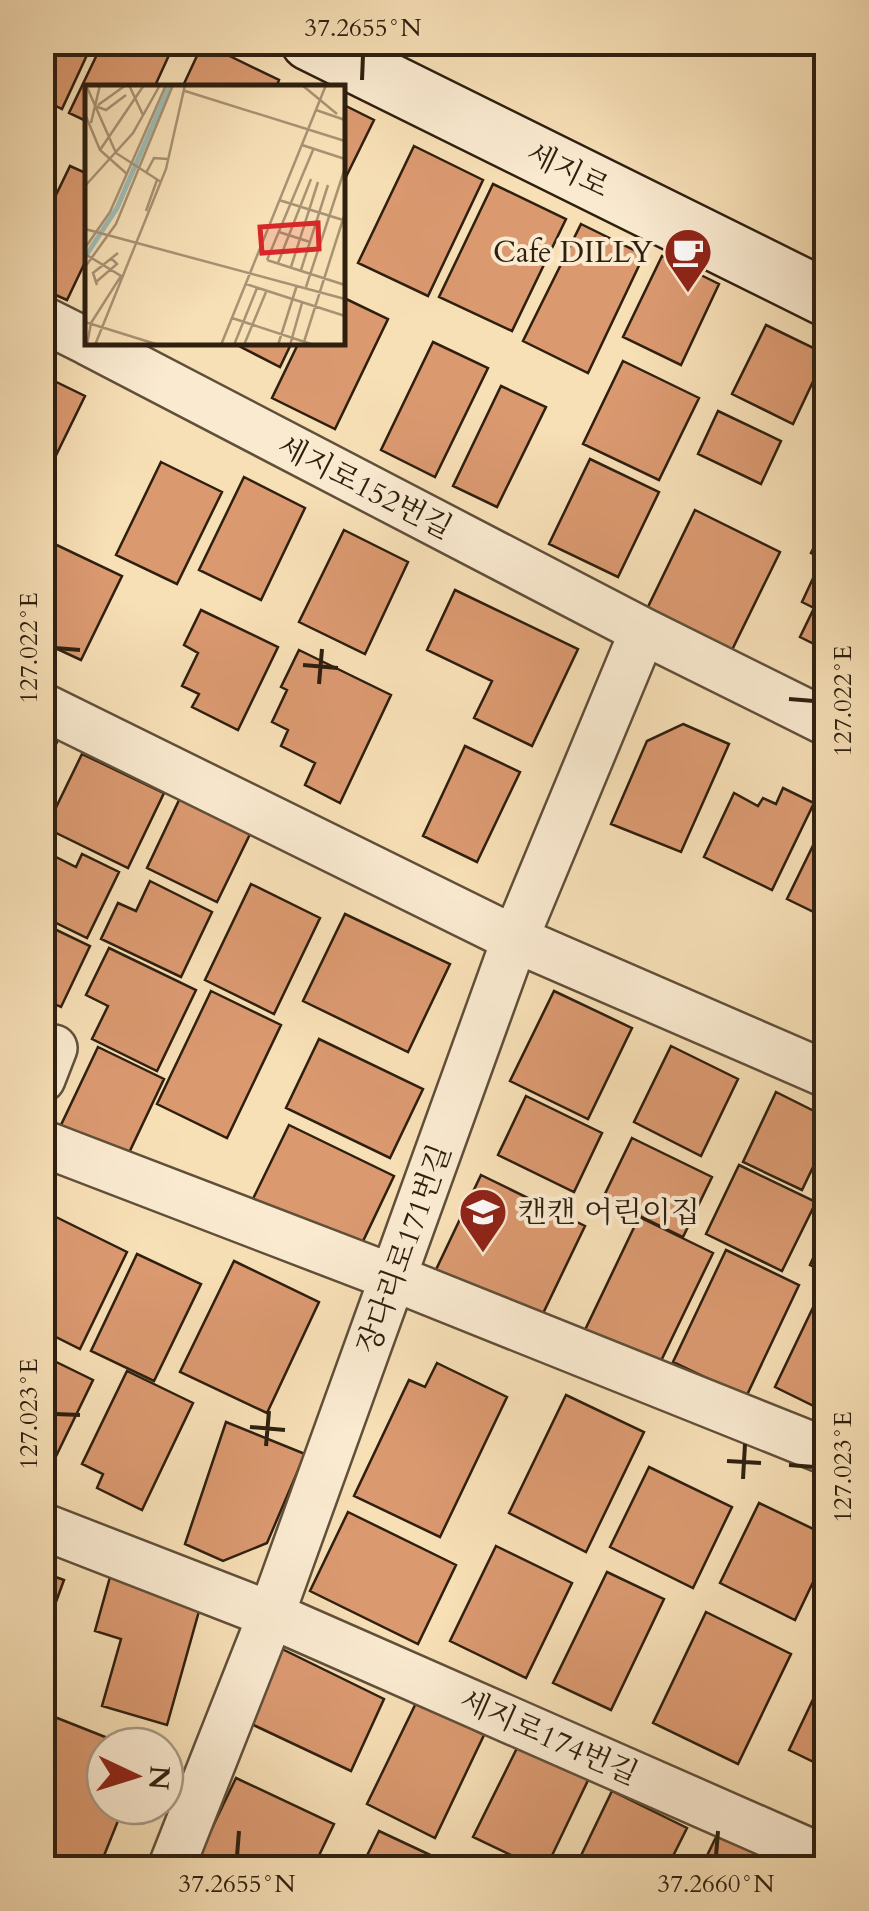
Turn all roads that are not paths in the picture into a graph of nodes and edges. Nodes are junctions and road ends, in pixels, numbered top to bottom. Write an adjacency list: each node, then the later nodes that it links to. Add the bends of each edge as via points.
1 (309, 42): 2 (street, 세지로)
2 (826, 298)
3 (42, 319): 4 (street, 세지로152번길)
4 (85, 340)
5 (94, 345): 6 (street, 세지로152번길)
6 (643, 631): 8 (street); 9 (street, 장다리로171번길)
7 (42, 706): 9 (street)
8 (826, 722)
9 (515, 939): 10 (street); 12 (street, 장다리로171번길)
10 (826, 1074)
11 (42, 1143): 12 (street)
12 (394, 1278): 13 (street); 15 (street, 장다리로171번길)
13 (826, 1452)
14 (42, 1526): 15 (street)
15 (270, 1615): 16 (street, 세지로174번길); 17 (street, 장다리로171번길)
16 (826, 1858)
17 (170, 1868)

